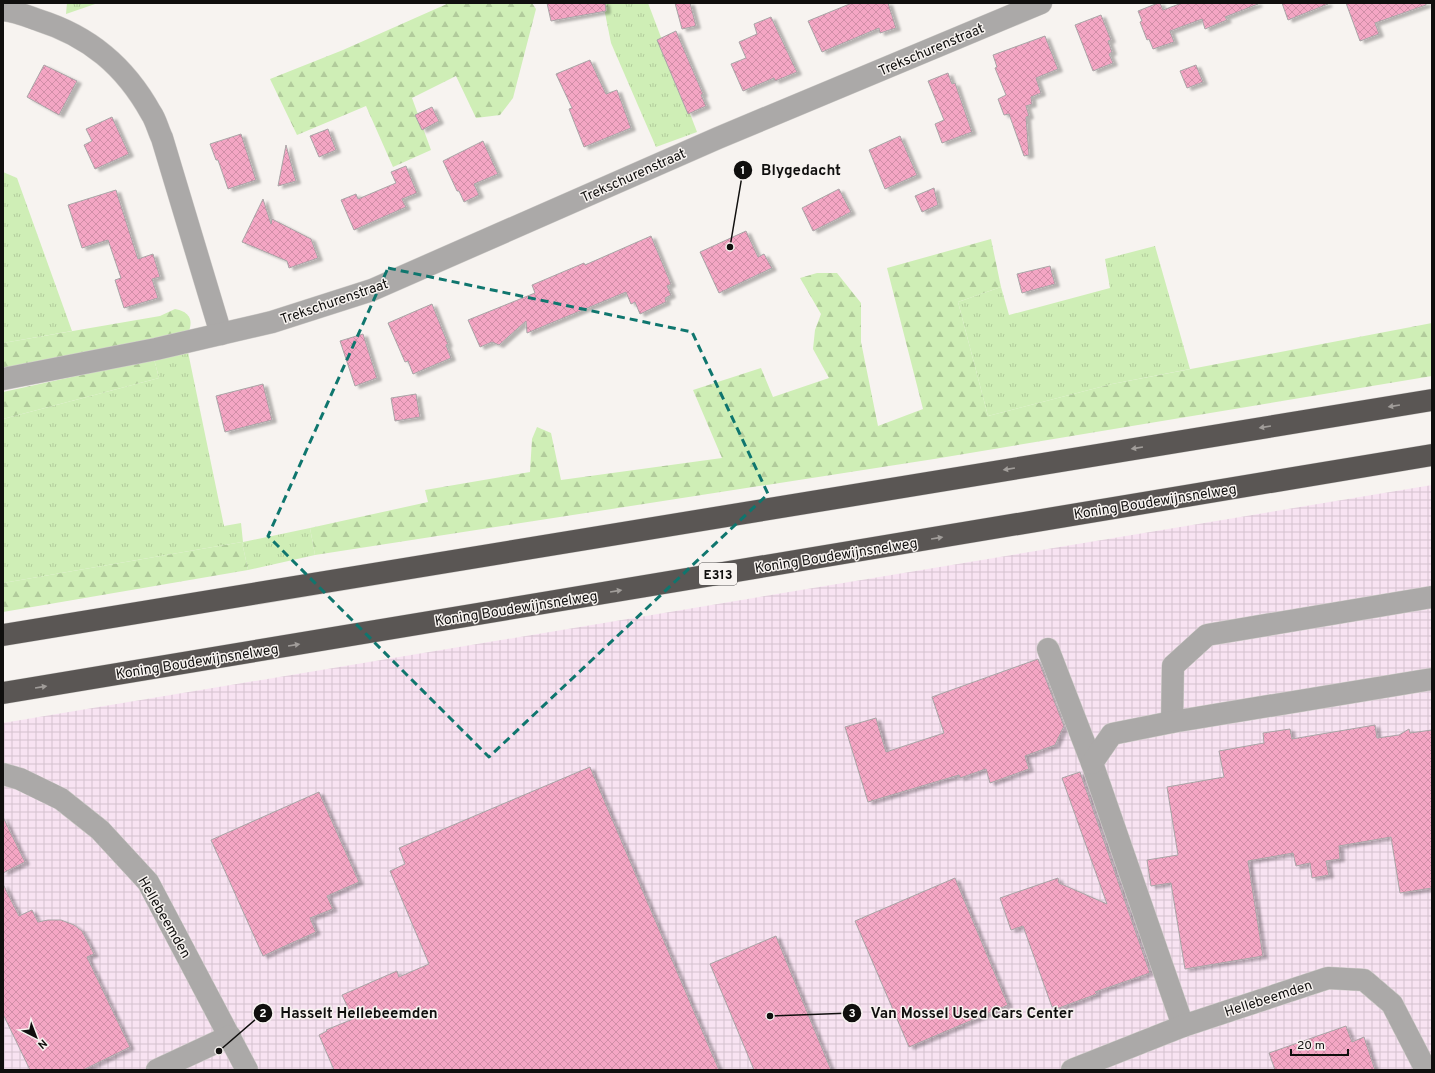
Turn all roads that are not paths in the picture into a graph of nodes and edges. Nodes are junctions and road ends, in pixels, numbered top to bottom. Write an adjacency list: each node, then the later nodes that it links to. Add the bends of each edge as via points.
1 (1041, 3): 3 (street, Trekschurenstraat, via 711,141 372,290 272,322)
2 (3, 10): 3 (street, via 59,26 80,37 101,52 138,92 152,114 162,138)
3 (221, 334): 4 (street, Trekschurenstraat)
4 (3, 379)
5 (1432, 400): 8 (highway, one-way to 8)
6 (1432, 455): 11 (highway, Koning Boudewijnsnelweg / E313, one-way to 6)
7 (1432, 597): 12 (street, via 1207,635 1173,666)
8 (3, 635)
9 (1048, 649): 13 (street)
10 (1432, 679): 12 (street)
11 (3, 693)
12 (1172, 722): 13 (street, via 1112,734)
13 (1092, 763): 15 (street)
14 (3, 774): 16 (street, Hellebeemden, via 20,779 61,799 100,830 148,882)
15 (1183, 1026): 19 (street, Hellebeemden); 20 (street, Hellebeemden, via 1328,978 1364,980 1392,1004)
16 (230, 1036): 17 (street); 18 (street, Hellebeemden)
17 (157, 1070)
18 (247, 1070)
19 (1072, 1070)
20 (1426, 1070)

